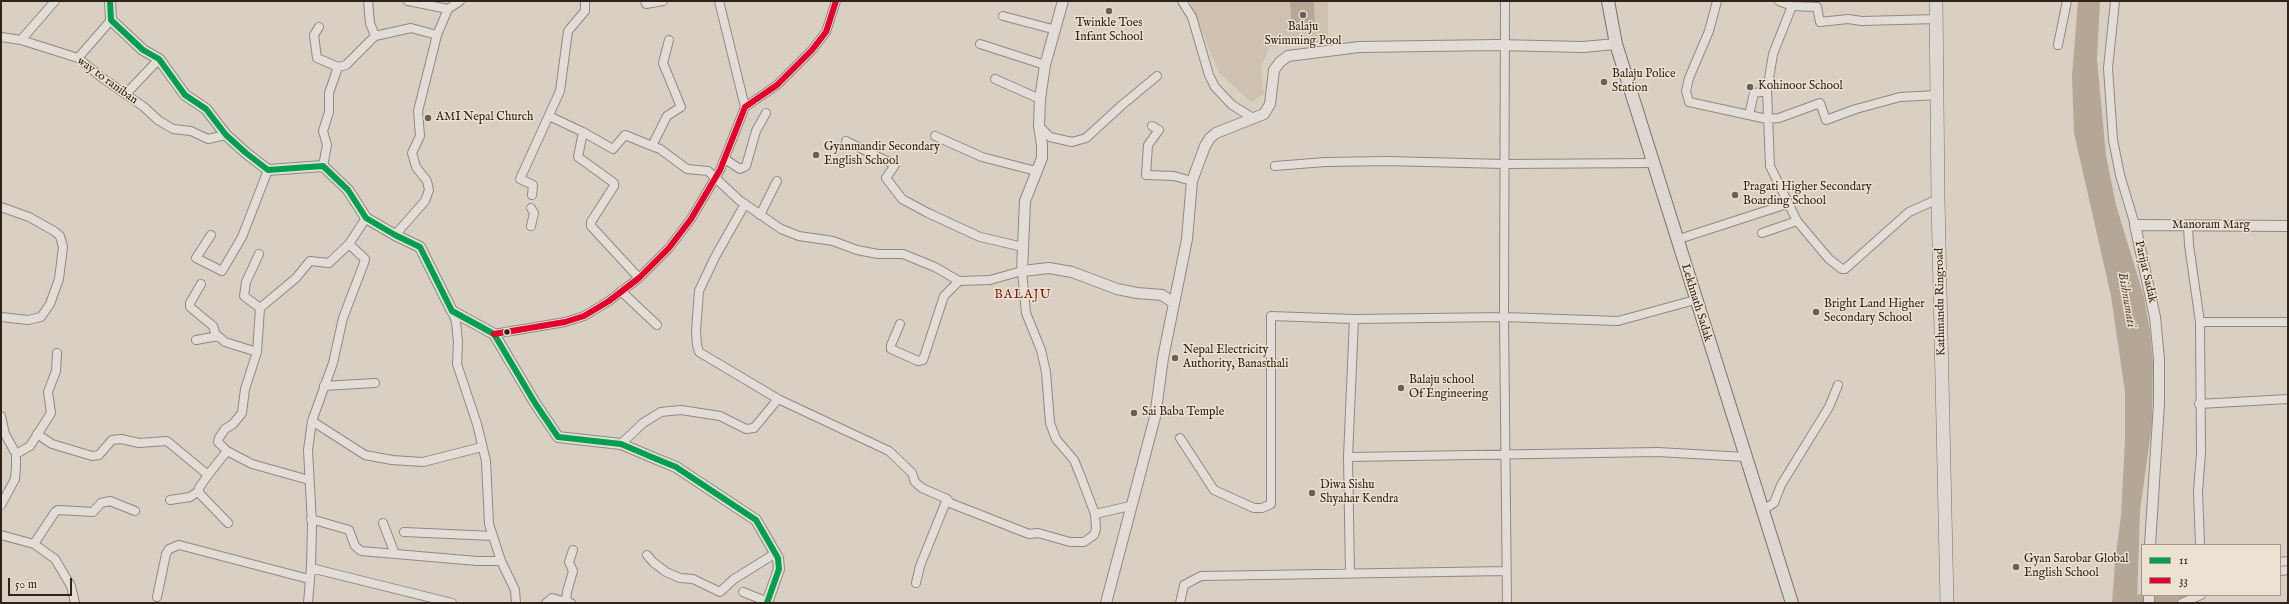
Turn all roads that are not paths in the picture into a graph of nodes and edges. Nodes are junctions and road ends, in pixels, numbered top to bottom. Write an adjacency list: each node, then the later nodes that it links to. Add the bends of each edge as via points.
1 (55, 1): 30 (street)
2 (110, 1): 24 (street)
3 (368, 1): 28 (street, via 370,23)
4 (408, 1): 21 (street)
5 (460, 1): 21 (street)
6 (585, 1): 49 (street, via 585,11 568,31 560,91)
7 (645, 1): 8 (street, via 646,4)
8 (664, 1)
9 (719, 1): 46 (street)
10 (836, 1): 46 (street, via 826,32 812,50 777,85)
11 (1063, 1): 26 (street)
12 (1182, 1): 50 (street, via 1192,17 1215,88 1232,105)
13 (1505, 1): 35 (street)
14 (1608, 1): 33 (main road, Lekhnath Sadak)
15 (1717, 1): 48 (street, via 1709,31 1689,78 1686,92 1689,102)
16 (1779, 1): 20 (street)
17 (1936, 1): 23 (highway, Kathmandu Ringroad)
18 (2066, 1): 34 (street)
19 (2114, 1): 78 (street, Parijat Sadak, via 2108,68 2113,140)
20 (1792, 6): 23 (street, via 1817,7 1820,22 1848,19); 42 (street, via 1773,54)
21 (448, 9): 27 (street)
22 (1003, 16): 26 (street)
23 (1937, 19): 44 (highway, Kathmandu Ringroad)
24 (111, 20): 36 (street); 37 (street, via 143,50)
25 (319, 27): 39 (street, via 314,35 318,58)
26 (1056, 30): 38 (street)
27 (437, 35): 28 (street, via 412,28); 84 (street, via 418,111 420,136 412,153 416,167 427,181 429,190 425,201)
28 (375, 36): 39 (street, via 346,65)
29 (1, 37): 30 (street, way to raniban)
30 (21, 40): 36 (street, way to raniban)
31 (670, 40): 58 (street, via 663,62 681,107 667,116)
32 (980, 44): 38 (street)
33 (1616, 44): 35 (street, via 1583,48); 60 (main road, Lekhnath Sadak)
34 (2058, 45)
35 (1506, 46): 50 (street, via 1359,47 1288,56 1274,70 1270,104 1264,114); 61 (street)
36 (78, 58): 43 (street, way to raniban)
37 (159, 59): 43 (street); 55 (street, via 186,95 206,109)
38 (1045, 64): 45 (street)
39 (338, 67): 62 (street, via 329,93 330,112 323,131 327,145)
40 (1157, 76): 52 (street, via 1086,138 1072,142 1050,137)
41 (995, 79): 45 (street)
42 (1767, 91): 48 (street, via 1754,92); 51 (street)
43 (126, 94): 55 (street, way to raniban, via 172,128 191,131 208,139)
44 (1938, 95): 51 (street, via 1900,97 1826,120 1818,102 1779,118); 70 (highway, Kathmandu Ringroad)
45 (1040, 99): 52 (street)
46 (744, 107): 59 (street)
47 (766, 113): 59 (street, via 756,131 746,166 740,169)
48 (1749, 115): 51 (street)
49 (549, 116): 54 (street); 69 (street, via 520,179 533,185)
50 (1253, 118): 68 (street, via 1216,133 1210,138)
51 (1767, 120): 72 (street, via 1770,166)
52 (1039, 126): 65 (street, via 1042,158)
53 (1152, 126): 68 (street, via 1159,130 1148,145 1146,175 1174,176)
54 (583, 132): 58 (street, via 613,149 625,135); 90 (street, via 578,157 614,183 591,226)
55 (226, 135): 64 (street)
56 (935, 136): 65 (street, via 982,157)
57 (846, 141): 87 (street, via 895,165 886,178 902,198 980,237)
58 (652, 146): 66 (street, via 687,169 708,171)
59 (726, 159): 66 (street)
60 (1653, 163): 61 (street); 85 (main road, Lekhnath Sadak)
61 (1504, 164): 63 (street, via 1387,161); 99 (street)
62 (323, 166): 64 (street); 76 (street, via 348,190)
63 (1275, 166)
64 (268, 170): 83 (street, via 242,236 222,271 196,258)
65 (1036, 171): 87 (street, via 1025,201)
66 (716, 177): 71 (street); 90 (street, via 691,219 669,248)
67 (777, 181): 75 (street)
68 (1192, 181): 95 (street, via 1187,239)
69 (532, 195)
70 (1938, 199): 77 (street, via 1909,212 1845,269 1829,259); 170 (highway, Kathmandu Ringroad)
71 (745, 204): 75 (street); 113 (street, via 699,291 697,345 704,356)
72 (1787, 204): 77 (street); 85 (street)
73 (1, 207): 98 (street, via 28,217 54,231 60,236 64,247 59,279 50,304 41,317 28,320)
74 (531, 208): 79 (street, via 534,213)
75 (760, 215): 91 (street, via 780,229 799,236 826,240 878,254 903,254 935,267)
76 (366, 218): 84 (street); 86 (street)
77 (1797, 222): 82 (street)
78 (2135, 225): 80 (street, Manoram Marg); 144 (street, Parijat Sadak, via 2153,305 2159,359 2159,403)
79 (531, 226)
80 (2188, 226): 81 (street, Manoram Marg); 101 (street)
81 (2288, 226)
82 (1762, 233)
83 (211, 235)
84 (395, 235): 97 (street, via 420,247)
85 (1676, 240): 94 (main road, Lekhnath Sadak)
86 (349, 244): 96 (street, via 329,263 310,261 296,278); 112 (street, via 365,259 343,318)
87 (1023, 247): 89 (street)
88 (260, 254): 96 (street, via 246,282 244,296)
89 (1022, 271): 91 (street, via 990,280); 95 (street, via 1049,268 1072,272 1117,289 1162,295); 136 (street, via 1026,313 1041,350 1046,372 1052,432 1074,460)
90 (639, 278): 93 (street)
91 (959, 281): 103 (street, via 944,296 923,360 918,361 891,349)
92 (201, 284): 106 (street, via 190,307 213,326)
93 (621, 291): 104 (street); 105 (street, via 584,316 565,322)
94 (1695, 300): 99 (street, via 1618,321); 126 (main road, Lekhnath Sadak)
95 (1174, 303): 133 (street, via 1155,417)
96 (260, 308): 108 (street)
97 (452, 312): 105 (street); 121 (street, via 458,335 457,364)
98 (1, 316)
99 (1504, 316): 100 (street); 124 (street)
100 (1354, 320): 119 (street, via 1271,316 1271,504 1254,508 1214,490); 125 (street)
101 (2200, 322): 102 (street); 115 (street)
102 (2288, 322)
103 (900, 324)
104 (657, 325)
105 (494, 334): 120 (street, via 558,437)
106 (216, 336): 107 (street); 108 (street, via 225,342)
107 (196, 340)
108 (257, 352): 122 (street, via 245,390 242,413 219,438 218,442)
109 (58, 353): 118 (street, via 56,371 48,392 51,413)
110 (375, 384): 112 (street)
111 (1838, 385): 134 (street, via 1829,407 1781,485 1774,504)
112 (324, 386): 117 (street)
113 (778, 399): 120 (street, via 754,428 746,429 720,416 681,410 661,412 643,423); 130 (street, via 889,451 912,473 915,482 922,488)
114 (2288, 399): 115 (street)
115 (2200, 404): 145 (street)
116 (1, 416): 123 (street, via 5,434)
117 (312, 421): 121 (street, via 365,455 392,460 422,462); 128 (street, via 308,450)
118 (36, 434): 123 (street, via 30,446); 127 (street, via 52,444 92,456 99,455 112,440 121,439 139,444 168,441)
119 (1180, 438)
120 (621, 444): 147 (street, via 676,467 756,520)
121 (482, 447): 142 (street, via 486,461 489,518)
122 (227, 451): 127 (street); 128 (street, via 252,464)
123 (16, 454): 132 (street, via 15,479)
124 (1506, 454): 125 (street); 126 (street, via 1658,452); 152 (street)
125 (1348, 457): 153 (street)
126 (1745, 457): 134 (main road, Lekhnath Sadak)
127 (208, 475): 129 (street)
128 (309, 480): 137 (street)
129 (199, 491): 131 (street, via 190,497); 138 (street)
130 (947, 498): 136 (street, via 950,503 1020,531 1070,542 1084,542 1094,535); 155 (street, via 920,566)
131 (170, 500)
132 (1, 505)
133 (1130, 506): 136 (street); 166 (street)
134 (1763, 510): 169 (main road, Lekhnath Sadak)
135 (135, 511): 143 (street, via 110,501 101,504 93,512 58,510 54,512)
136 (1095, 514)
137 (311, 519): 148 (street, via 349,530 355,546 361,551); 151 (street)
138 (228, 523)
139 (383, 523): 148 (street)
140 (404, 532): 142 (street, via 455,532)
141 (1, 535): 143 (street)
142 (493, 536): 150 (street)
143 (34, 544): 161 (street, via 55,559 64,571)
144 (2150, 544)
145 (2200, 544)
146 (573, 550): 159 (street, via 569,562 574,571)
147 (776, 552): 149 (street, via 734,579 720,592 693,579 680,578 666,572); 160 (street, via 779,569)
148 (395, 554): 150 (street)
149 (647, 555)
150 (501, 561): 164 (street, via 511,580)
151 (311, 568): 154 (street); 163 (street)
152 (1506, 571): 153 (street); 168 (street)
153 (1350, 574): 167 (street, via 1201,576 1184,585)
154 (309, 580): 158 (street, via 179,544 169,549 166,554); 162 (street)
155 (916, 583)
156 (743, 592): 160 (street)
157 (2200, 596): 171 (street)
158 (157, 597)
159 (568, 602): 165 (street, via 552,598)
160 (767, 602)
161 (75, 603)
162 (308, 603)
163 (452, 603)
164 (516, 603)
165 (546, 603)
166 (1106, 603)
167 (1180, 603)
168 (1507, 603)
169 (1792, 603)
170 (1948, 603)
171 (2182, 603)

